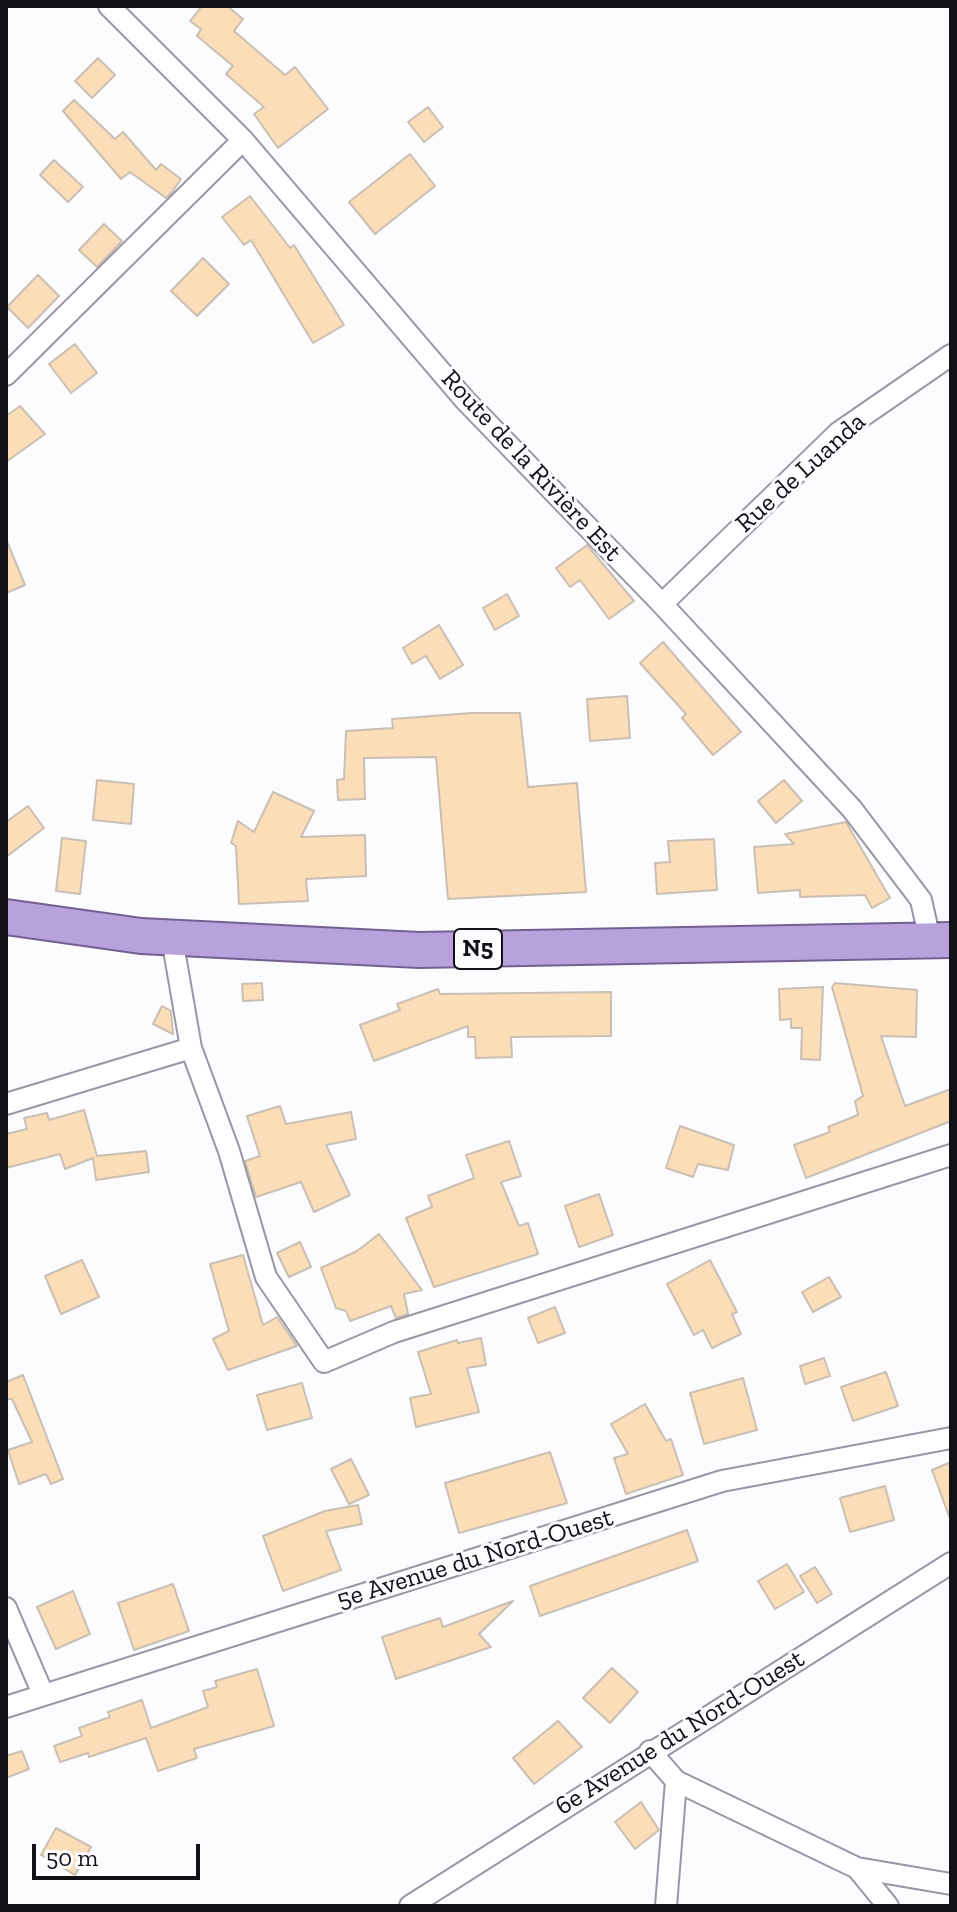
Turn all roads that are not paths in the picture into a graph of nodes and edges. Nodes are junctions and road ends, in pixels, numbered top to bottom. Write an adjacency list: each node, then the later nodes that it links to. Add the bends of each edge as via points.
1 (109, 6): 2 (street, Route de la Rivière Est)
2 (243, 140): 4 (street); 5 (street, Route de la Rivière Est, via 465,400)
3 (951, 355): 5 (street, Rue de Luanda, via 838,433)
4 (6, 375)
5 (662, 604): 8 (street, Route de la Rivière Est, via 852,809 921,900)
6 (6, 917): 7 (highway, N5)
7 (172, 938): 8 (highway, N5, via 419,950); 9 (street)
8 (941, 940)
9 (191, 1048): 10 (street); 11 (street, via 229,1151 266,1277 324,1362 394,1332)
10 (6, 1104)
11 (951, 1155)
12 (951, 1438): 15 (street, 5e Avenue du Nord-Ouest, via 722,1481)
13 (951, 1563): 17 (street, 6e Avenue du Nord-Ouest)
14 (6, 1608): 15 (street)
15 (43, 1694): 16 (street, 5e Avenue du Nord-Ouest)
16 (6, 1707)
17 (650, 1751): 18 (street); 21 (street, 6e Avenue du Nord-Ouest)
18 (676, 1781): 19 (street); 22 (street)
19 (857, 1868): 20 (street); 23 (street)
20 (951, 1884)
21 (410, 1906)
22 (666, 1906)
23 (888, 1906)

